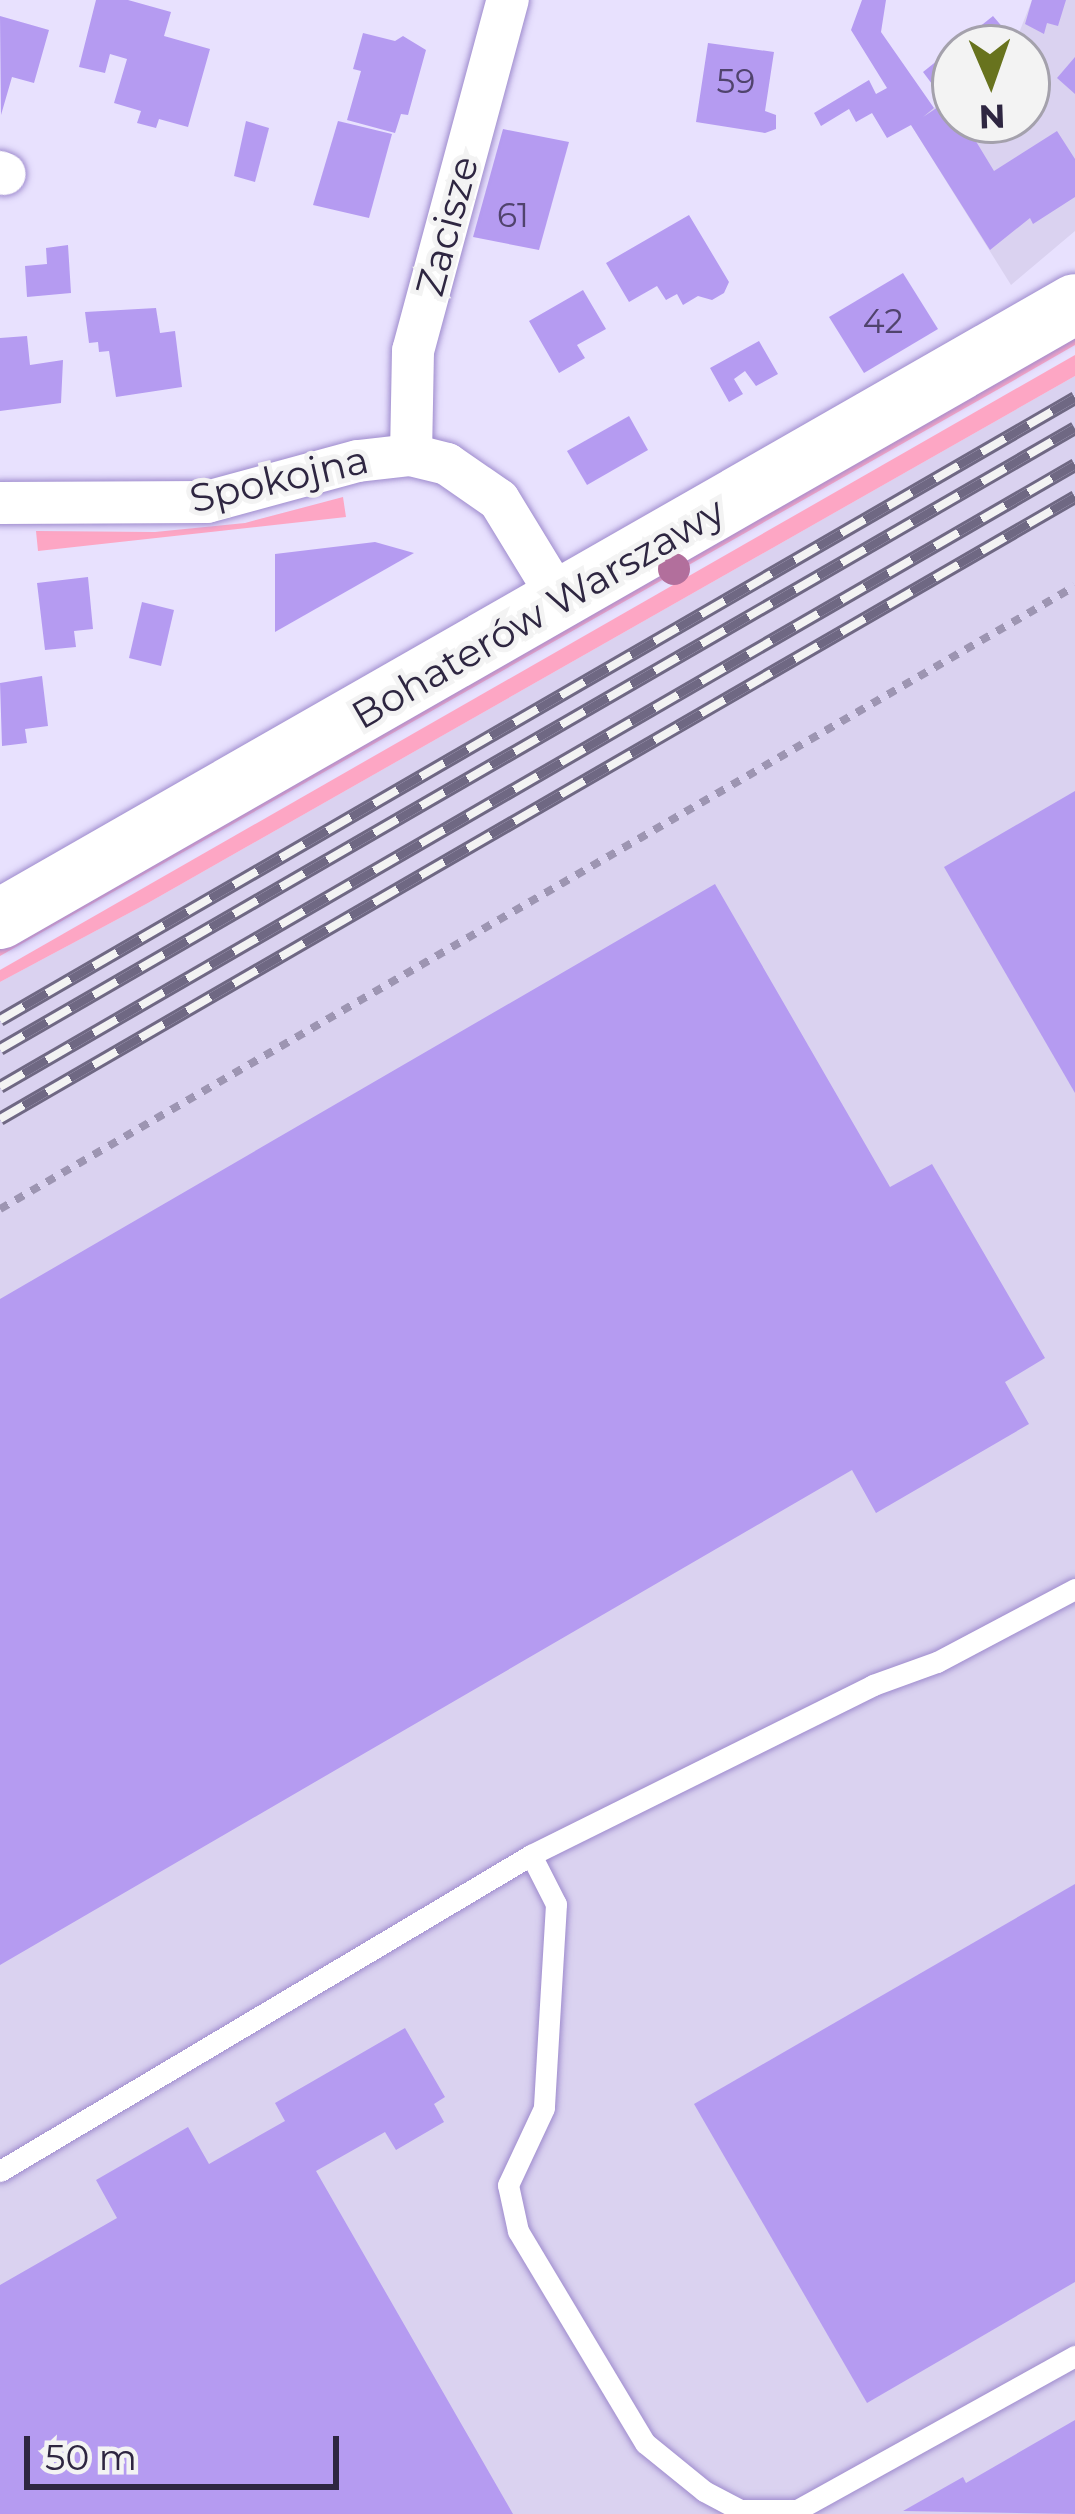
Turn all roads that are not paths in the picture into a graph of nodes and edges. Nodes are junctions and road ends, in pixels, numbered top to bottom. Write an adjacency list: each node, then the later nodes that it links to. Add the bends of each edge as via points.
1 (508, 0): 3 (street, Zacisze, via 413,351)
2 (1075, 304): 5 (street, Bohaterów Warszawy)
3 (411, 454): 4 (street, Spokojna, via 358,460 207,502); 5 (street, Spokojna, via 447,464 500,500)
4 (0, 503)
5 (560, 600): 6 (street, Bohaterów Warszawy)
6 (0, 920)
7 (1075, 1589): 8 (lane)
8 (531, 1855): 9 (lane); 11 (lane, via 556,1904 544,2108 508,2185 518,2231 645,2444 740,2510)
9 (0, 2171)
10 (1075, 2356): 11 (lane)
11 (782, 2512)

